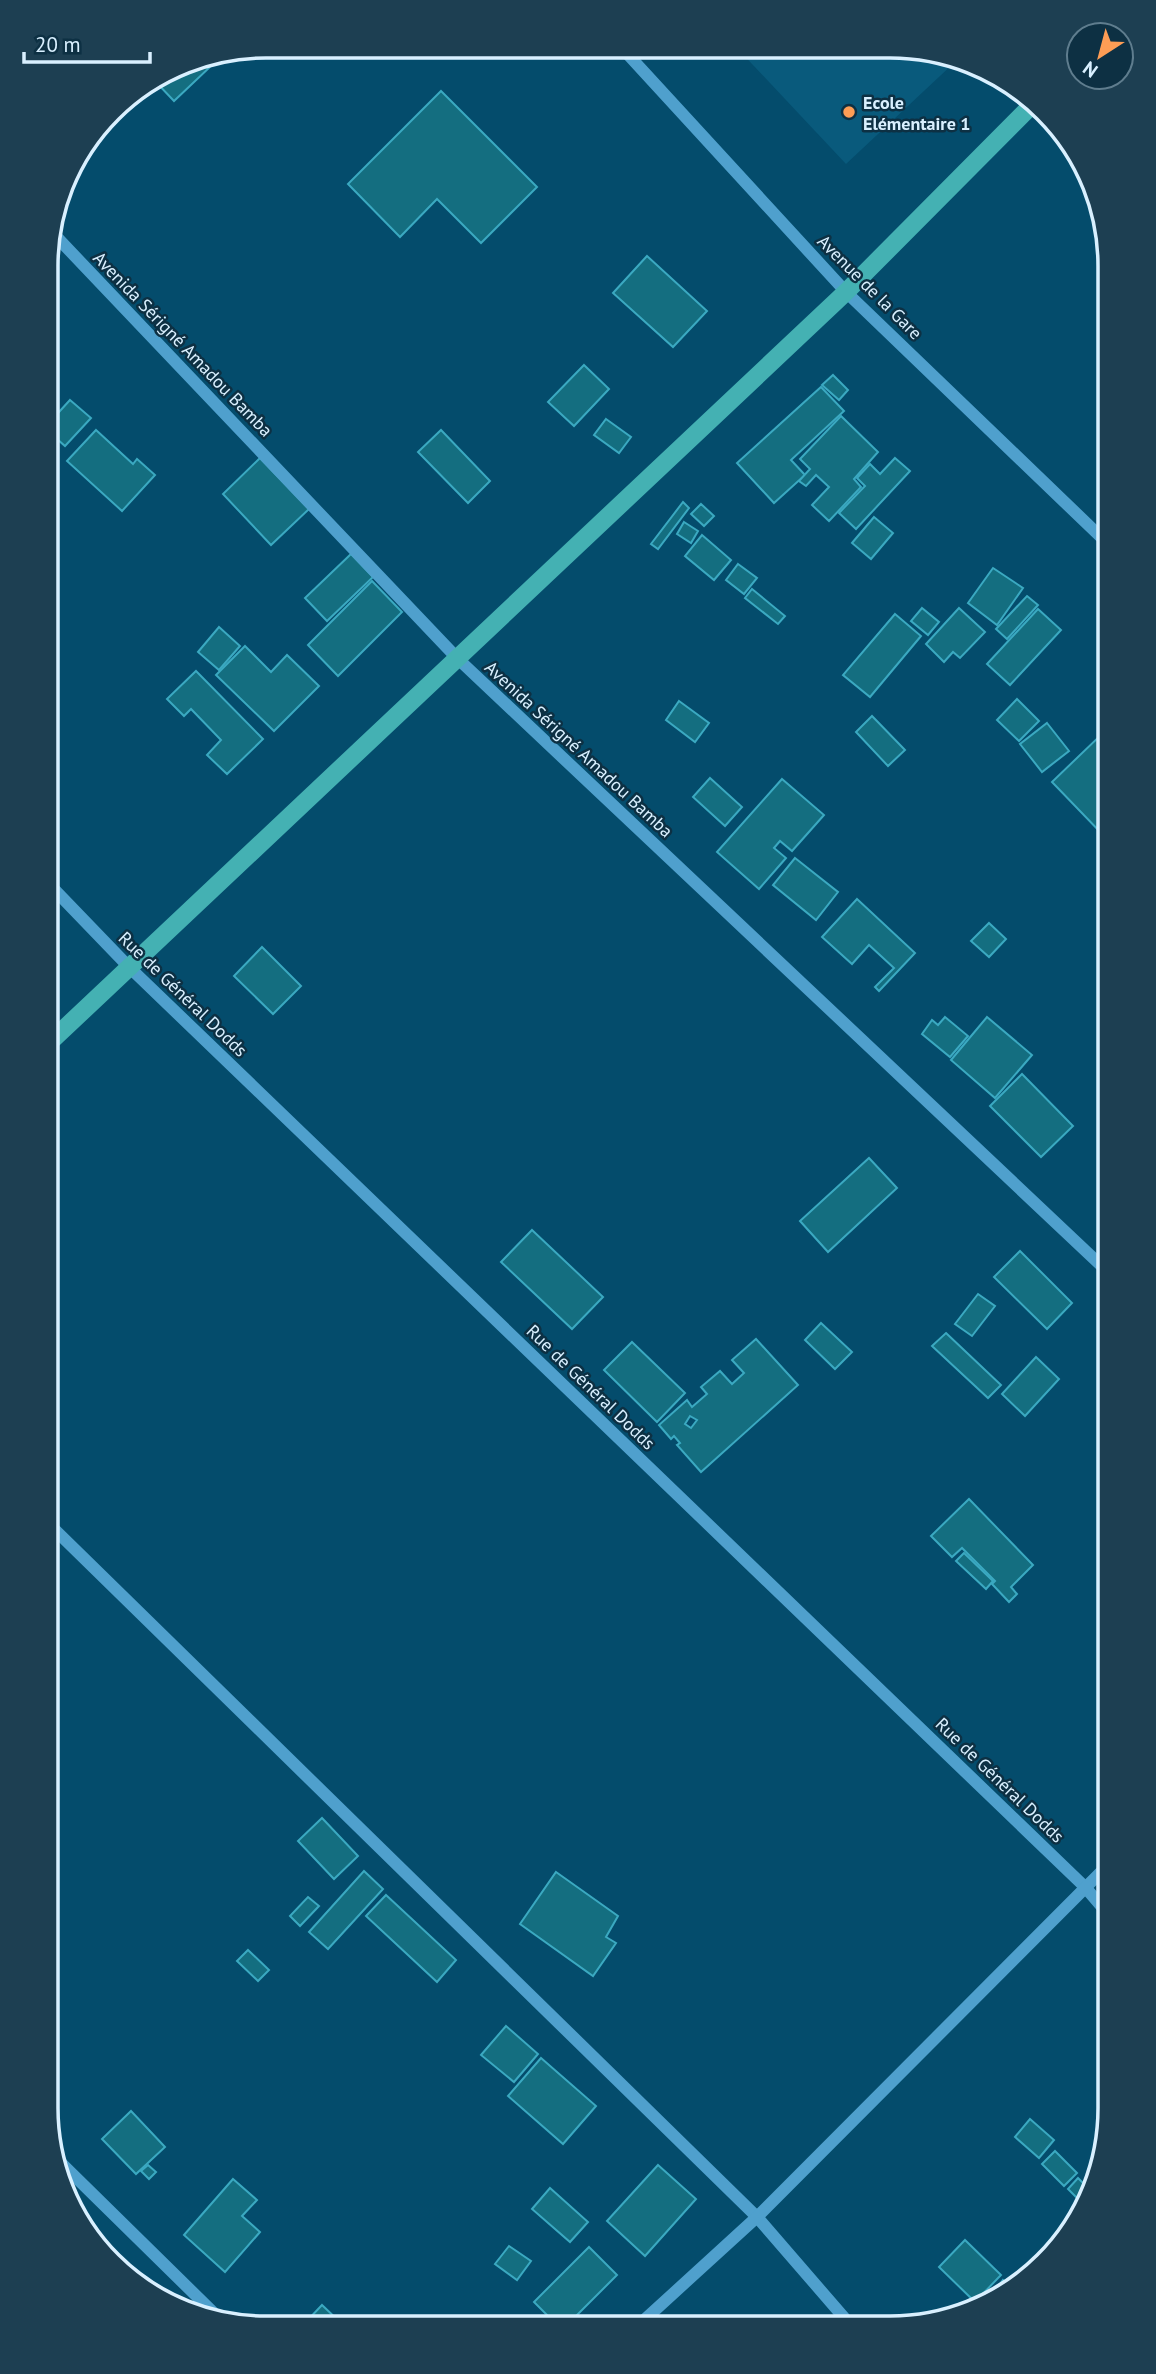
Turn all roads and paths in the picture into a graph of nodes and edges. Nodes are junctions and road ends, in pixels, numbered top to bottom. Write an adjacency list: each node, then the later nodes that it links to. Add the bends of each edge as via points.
1 (631, 58): 4 (street, Avenue de la Gare)
2 (1028, 110): 4 (main road)
3 (60, 240): 6 (street, Avenida Sérigné Amadou Bamba)
4 (846, 292): 5 (street, Avenue de la Gare); 6 (main road)
5 (1098, 534)
6 (457, 658): 8 (main road); 10 (street, Avenida Sérigné Amadou Bamba)
7 (58, 893): 8 (street, Rue de Général Dodds)
8 (128, 966): 9 (main road); 13 (street, Rue de Général Dodds)
9 (58, 1034)
10 (1098, 1263)
11 (58, 1533): 16 (street)
12 (1098, 1874): 13 (street)
13 (1085, 1886): 14 (street, Rue de Général Dodds); 16 (street)
14 (1098, 1902)
15 (67, 2169): 17 (street)
16 (757, 2217): 18 (street); 19 (street)
17 (209, 2308)
18 (649, 2316)
19 (843, 2316)

